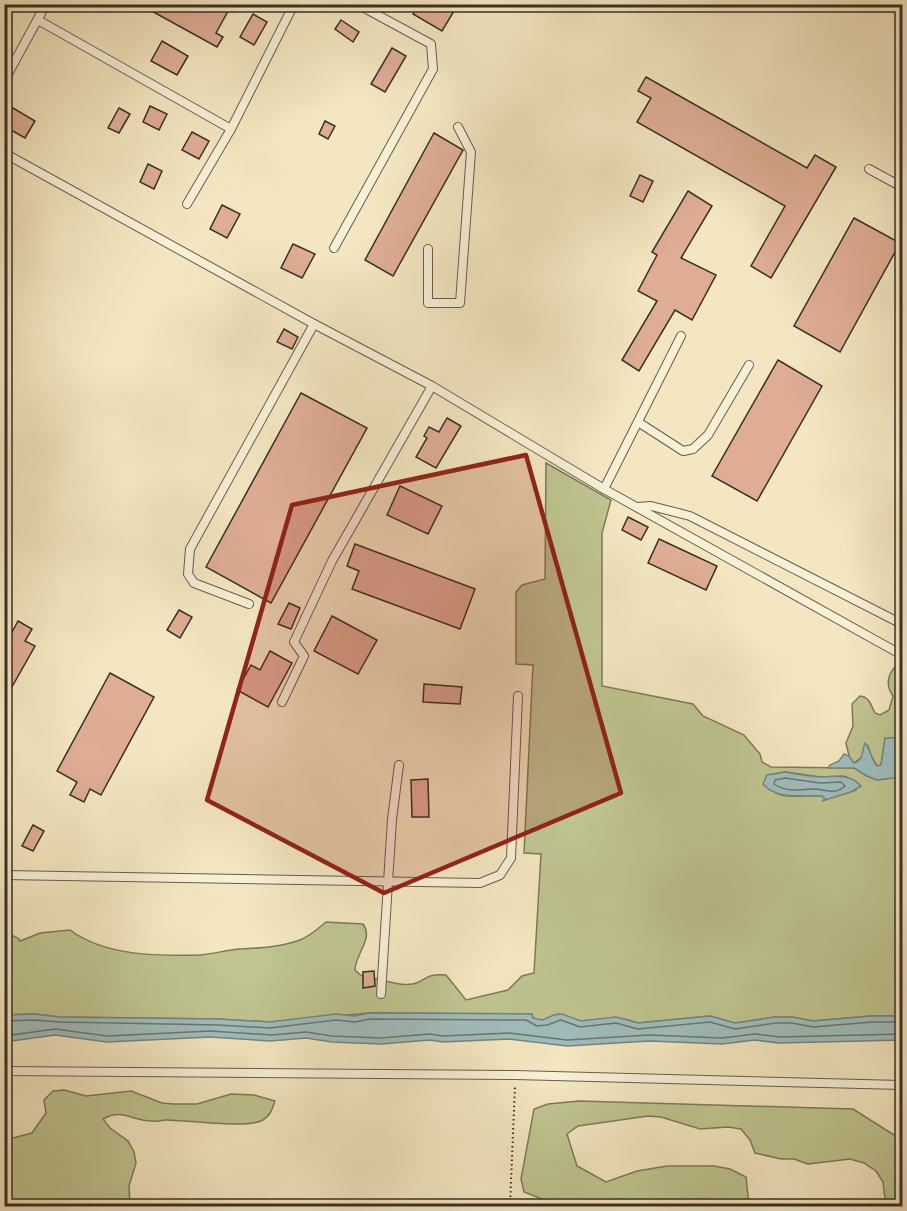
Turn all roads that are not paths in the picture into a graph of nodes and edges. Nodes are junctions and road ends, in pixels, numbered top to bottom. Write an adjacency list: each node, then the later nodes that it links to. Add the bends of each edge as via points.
1 (46, 4): 4 (lane)
2 (357, 4): 12 (lane, via 431,44 433,69)
3 (293, 5): 7 (lane)
4 (38, 20): 5 (lane); 7 (lane)
5 (4, 81)
6 (458, 127): 13 (lane, via 471,152 460,303 428,303)
7 (231, 129): 11 (lane)
8 (4, 153): 14 (lane)
9 (869, 169): 10 (lane)
10 (903, 186)
11 (187, 204)
12 (334, 248)
13 (428, 249)
14 (314, 324): 17 (lane); 21 (lane, via 190,549 188,574 194,583)
15 (681, 336): 18 (lane)
16 (749, 365): 18 (lane, via 708,435 693,449 683,451)
17 (432, 386): 19 (lane); 25 (lane, via 332,561 294,642 304,656)
18 (638, 422): 19 (lane)
19 (603, 489): 20 (lane)
20 (636, 507): 22 (lane, via 651,506 690,516); 23 (lane)
21 (249, 604)
22 (903, 624)
23 (903, 655)
24 (518, 696): 28 (lane, via 511,858 500,875 480,883)
25 (282, 702)
26 (399, 765): 28 (lane)
27 (4, 875): 28 (lane)
28 (389, 882): 29 (lane)
29 (381, 994)
30 (4, 1071): 31 (lane, via 515,1075)
31 (903, 1085)

